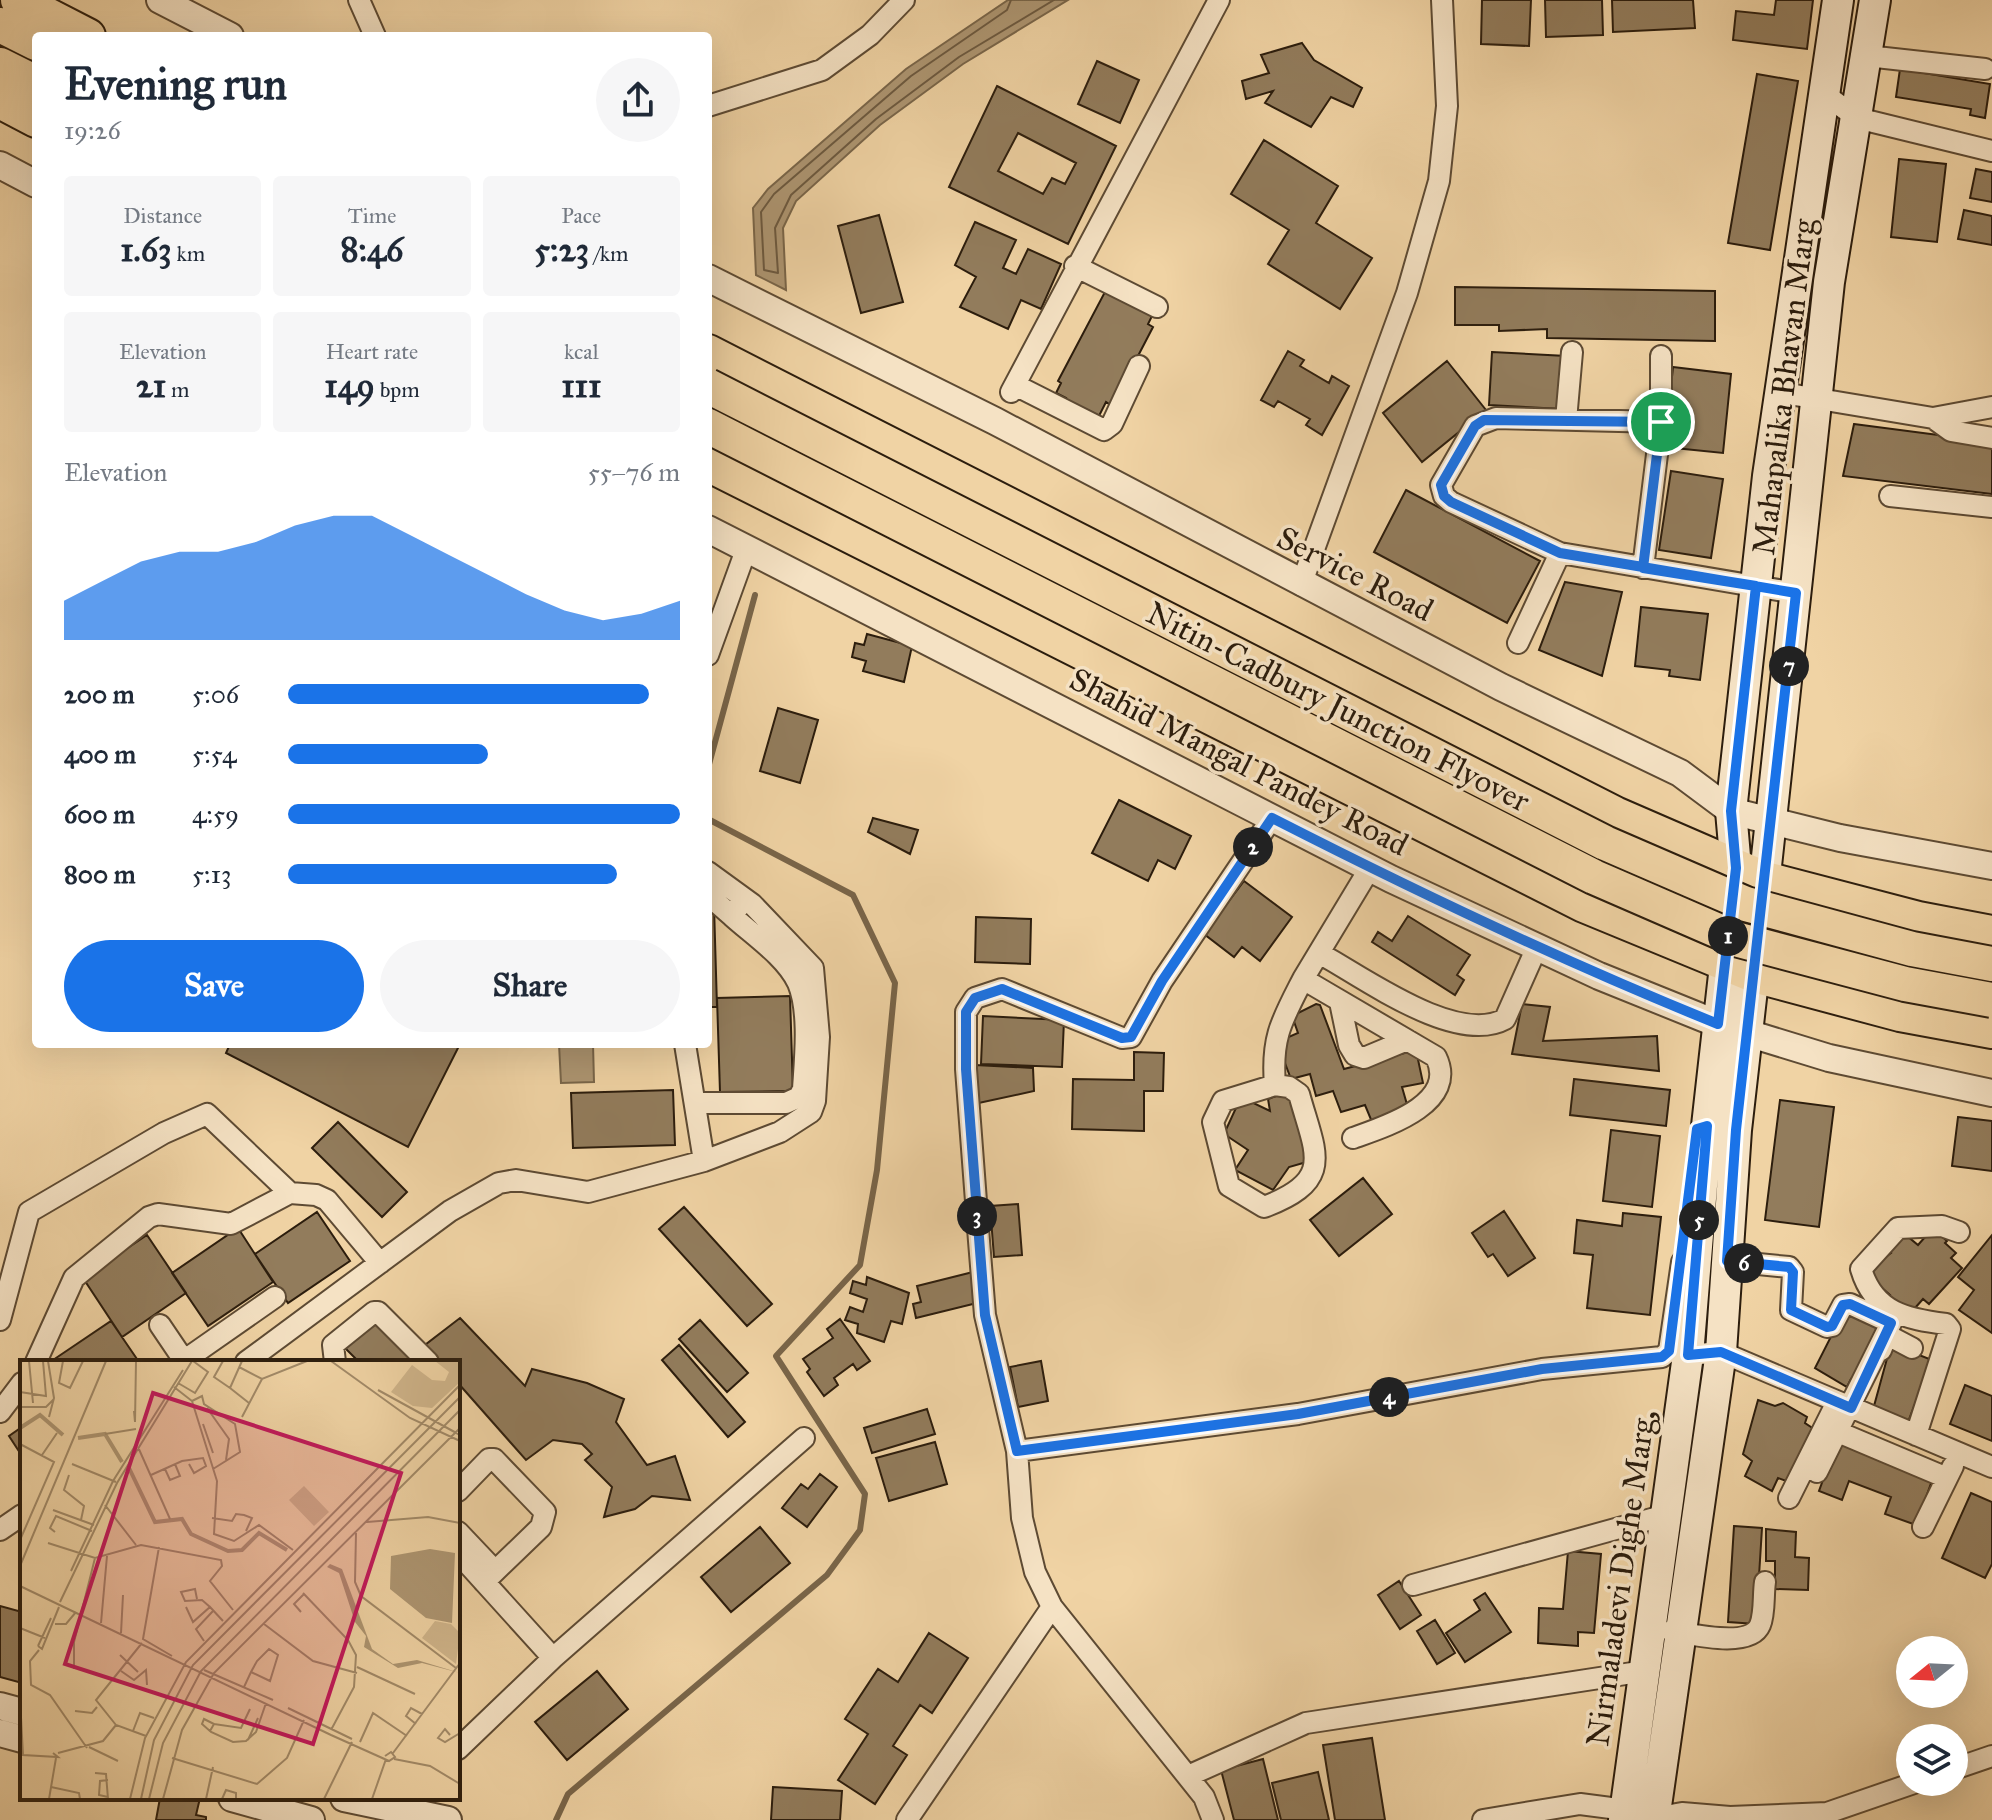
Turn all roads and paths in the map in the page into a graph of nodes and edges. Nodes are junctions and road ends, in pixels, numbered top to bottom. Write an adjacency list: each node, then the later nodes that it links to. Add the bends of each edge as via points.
1 (18, 0): 10 (highway)
2 (160, 0): 11 (street)
3 (359, 0): 12 (street)
4 (904, 0): 20 (street, via 870,35 822,70)
5 (1219, 0): 26 (street)
6 (1442, 0): 51 (street, via 1447,106 1439,181 1407,293)
7 (1838, 0): 18 (main road, Mahapalika Bhavan Marg)
8 (1875, 0): 14 (main road, Mahapalika Bhavan Marg)
9 (0, 25): 13 (highway)
10 (80, 32)
11 (222, 32)
12 (373, 32)
13 (32, 41)
14 (1867, 56): 16 (street); 22 (main road, Mahapalika Bhavan Marg)
15 (0, 65): 17 (highway)
16 (1985, 69)
17 (32, 81)
18 (1823, 93): 22 (street); 29 (main road, Mahapalika Bhavan Marg)
19 (0, 101): 21 (highway)
20 (712, 105)
21 (32, 118)
22 (1857, 118): 23 (street); 30 (main road, Mahapalika Bhavan Marg)
23 (1992, 151)
24 (0, 165): 25 (street)
25 (32, 182)
26 (1075, 266): 28 (street); 34 (street, via 1013,388 1104,430 1112,424)
27 (712, 280): 51 (street, Service Road, via 995,421)
28 (1157, 307)
29 (1794, 316): 30 (main road); 36 (main road, Mahapalika Bhavan Marg)
30 (1825, 317): 37 (main road, Mahapalika Bhavan Marg)
31 (1572, 352): 40 (street)
32 (712, 354): 59 (highway)
33 (1661, 356): 41 (street)
34 (1139, 366)
35 (712, 388): 71 (highway, Nitin-Cadbury Junction Flyover, bridge, via 1605,843 1746,904 1912,949)
36 (1783, 393): 37 (street); 52 (main road, Mahapalika Bhavan Marg)
37 (1816, 398): 39 (street); 53 (main road, Mahapalika Bhavan Marg)
38 (1992, 407): 39 (street)
39 (1933, 418): 43 (street, via 1951,431)
40 (1566, 420): 41 (street); 49 (street, via 1484,420 1475,426 1441,485 1451,502)
41 (1661, 422): 50 (street)
42 (712, 428): 74 (highway, Nitin-Cadbury Junction Flyover, bridge, via 1594,877 1739,940 1905,984)
43 (1992, 438)
44 (712, 466): 67 (highway, via 1326,778)
45 (1890, 496): 46 (street)
46 (1992, 507)
47 (712, 531): 48 (street, Shahid Mangal Pandey Road)
48 (746, 550): 55 (street); 57 (street, Shahid Mangal Pandey Road)
49 (1560, 553): 50 (street); 54 (street)
50 (1643, 568): 52 (street)
51 (1301, 585): 56 (street, Service Road, via 1680,773)
52 (1756, 586): 53 (street); 56 (main road, Mahapalika Bhavan Marg)
53 (1796, 593): 58 (main road, Mahapalika Bhavan Marg)
54 (1518, 643)
55 (712, 644)
56 (1731, 811): 58 (street, Service Road); 62 (main road, Mahapalika Bhavan Marg)
57 (1272, 818): 61 (street, Shahid Mangal Pandey Road); 110 (street, via 1162,981 1131,1037 1122,1038 1002,989 975,998 966,1012 985,1315)
58 (1771, 821): 60 (street, Service Road); 62 (main road, Mahapalika Bhavan Marg)
59 (1664, 836): 62 (highway); 67 (highway, via 1665,895 1650,910)
60 (1992, 866)
61 (1370, 868): 69 (street, Shahid Mangal Pandey Road); 70 (street)
62 (1750, 874): 68 (highway); 72 (main road, Nirmaladevi Dighe Marg,)
63 (712, 875): 65 (street)
64 (712, 898): 66 (street)
65 (745, 898): 66 (street); 86 (street, via 813,968 819,1037 815,1101 811,1112 792,1126)
66 (732, 916): 83 (street, via 798,982 803,1089 786,1103)
67 (1621, 921): 72 (highway)
68 (1992, 933)
69 (1537, 947): 70 (street, via 1505,1019 1474,1025 1432,1016); 76 (street, Shahid Mangal Pandey Road)
70 (1319, 953): 73 (street)
71 (1992, 964)
72 (1739, 970): 76 (main road, Nirmaladevi Dighe Marg,); 77 (highway, via 1900,1014); 78 (main road, Nirmaladevi Dighe Marg,)
73 (1303, 979): 75 (street); 81 (street, via 1278,1029 1272,1053)
74 (1992, 1000)
75 (1340, 1002): 79 (street); 79 (street, via 1355,1055 1364,1058)
76 (1718, 1024): 78 (street, Shahid Mangal Pandey Road); 84 (main road, Nirmaladevi Dighe Marg,)
77 (1992, 1031)
78 (1749, 1032): 82 (street, via 1829,1058); 89 (main road, Nirmaladevi Dighe Marg,)
79 (1407, 1040): 85 (street, via 1436,1057 1436,1088 1404,1121)
80 (686, 1048): 83 (street)
81 (1275, 1085): 81 (street, via 1299,1094 1318,1161 1312,1176 1282,1201 1264,1207 1229,1186 1213,1122 1223,1101)
82 (1992, 1093)
83 (695, 1103): 86 (street)
84 (1707, 1126): 97 (main road, Nirmaladevi Dighe Marg,); 110 (street, via 1697,1129 1692,1154 1682,1265 1669,1351 1662,1357 1542,1369 1298,1414)
85 (1353, 1138)
86 (704, 1161): 90 (street, via 588,1192 507,1180 450,1211)
87 (290, 1193): 90 (street, via 327,1200); 92 (street, via 214,1116 204,1114 29,1212); 98 (street, via 231,1224 149,1217 74,1278)
88 (1959, 1232): 94 (street, via 1942,1226 1898,1228 1861,1269)
89 (1727, 1261): 94 (street, via 1789,1267 1791,1310 1827,1327 1843,1305 1850,1304); 96 (main road, Nirmaladevi Dighe Marg,)
90 (380, 1263): 101 (street)
91 (275, 1297): 100 (street)
92 (0, 1320)
93 (160, 1325): 99 (street)
94 (1888, 1329): 95 (street); 105 (street, via 1873,1366 1877,1377); 108 (street, via 1946,1324 1950,1329)
95 (1912, 1348)
96 (1721, 1352): 97 (street); 105 (street); 127 (main road, Nirmaladevi Dighe Marg,)
97 (1688, 1355): 117 (main road, Nirmaladevi Dighe Marg,)
98 (37, 1360)
99 (182, 1360)
100 (184, 1360)
101 (249, 1360)
102 (335, 1360): 103 (street, via 333,1345 374,1312)
103 (426, 1360)
104 (20, 1386): 106 (street)
105 (1851, 1408): 107 (street); 108 (street); 116 (street)
106 (0, 1412)
107 (1838, 1432): 113 (street); 114 (street)
108 (1916, 1435): 111 (street)
109 (804, 1438): 128 (street)
110 (1017, 1451): 126 (street, via 1022,1518 1035,1572)
111 (1960, 1453): 112 (street); 114 (street)
112 (1992, 1467)
113 (1817, 1472)
114 (1947, 1478): 119 (street)
115 (460, 1489): 123 (street, via 494,1459 545,1512 541,1527)
116 (1789, 1498)
117 (1666, 1515): 125 (street); 127 (main road, Nirmaladevi Dighe Marg,)
118 (20, 1516): 120 (street)
119 (1923, 1527)
120 (0, 1530)
121 (460, 1535): 123 (street)
122 (460, 1554): 123 (street)
123 (490, 1577): 128 (street)
124 (1765, 1582): 127 (street, via 1754,1633 1738,1639)
125 (1413, 1585)
126 (1052, 1607): 137 (street); 145 (street)
127 (1665, 1630): 129 (main road, Nirmaladevi Dighe Marg,); 142 (main road, Nirmaladevi Dighe Marg,)
128 (553, 1658): 134 (street)
129 (1645, 1671): 137 (street, via 1306,1723); 142 (main road, Nirmaladevi Dighe Marg,)
130 (0, 1706): 131 (street)
131 (20, 1711)
132 (0, 1733): 133 (street)
133 (20, 1738)
134 (460, 1747)
135 (1992, 1756): 136 (street)
136 (1968, 1764)
137 (1188, 1776): 146 (street)
138 (1896, 1789): 142 (street, via 1827,1813)
139 (239, 1800): 143 (street)
140 (352, 1800): 141 (street)
141 (390, 1810): 144 (street)
142 (1640, 1817): 147 (street, via 1580,1804)
143 (311, 1820)
144 (448, 1820)
145 (907, 1820)
146 (1213, 1820)
147 (1483, 1820)

